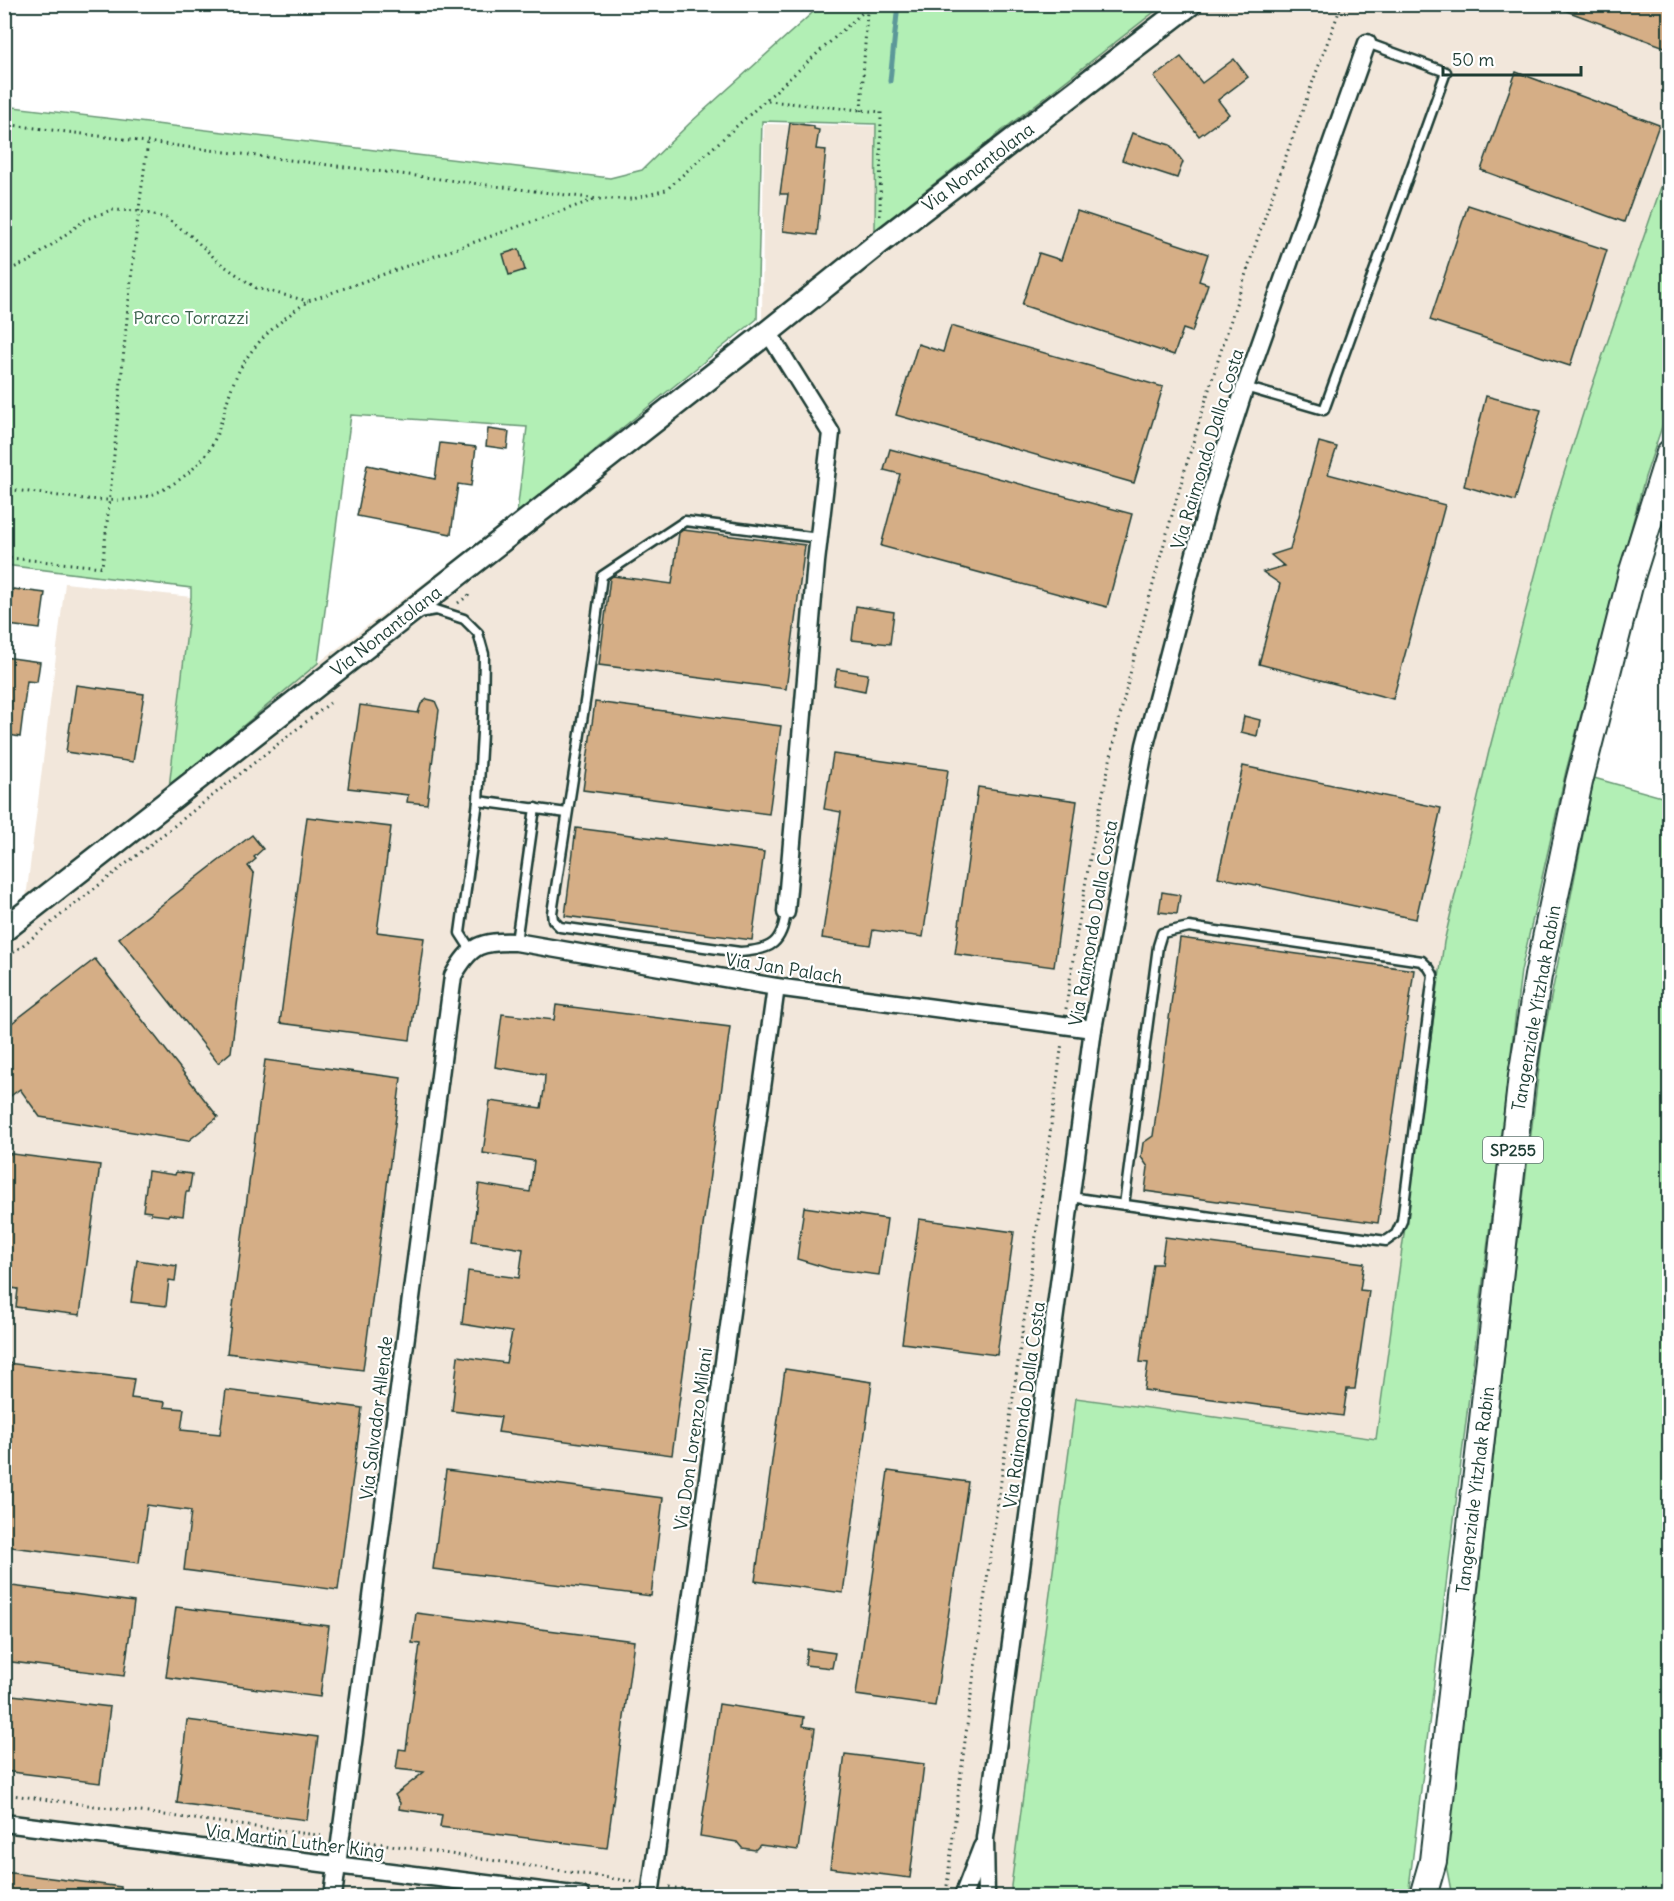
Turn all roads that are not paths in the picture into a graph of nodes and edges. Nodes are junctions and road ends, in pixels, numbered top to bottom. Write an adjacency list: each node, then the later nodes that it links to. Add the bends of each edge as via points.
1 (1190, 4): 3 (main road, Via Nonantolana)
2 (1368, 43): 4 (street, Via Raimondo Dalla Costa); 4 (lane, via 1446,72 1324,410)
3 (768, 332): 6 (street, via 831,433); 7 (main road, Via Nonantolana)
4 (1245, 387): 16 (street, Via Raimondo Dalla Costa, via 1210,496 1145,746)
5 (1670, 453): 21 (main road, Tangenziale Yitzhak Rabin / SP255, via 1632,574 1581,771 1538,976 1522,1076)
6 (819, 538): 10 (lane, via 685,521 602,576); 11 (street)
7 (406, 615): 8 (lane, via 436,610 464,619 478,633 484,654); 12 (main road, Via Nonantolana)
8 (478, 801): 9 (lane); 14 (lane, via 459,933)
9 (535, 808): 10 (lane); 13 (lane)
10 (567, 813): 11 (lane, via 552,913 560,927 740,952 757,951 777,941)
11 (786, 912)
12 (4, 930)
13 (516, 942): 14 (street, Via Jan Palach, via 492,942); 15 (street, Via Jan Palach)
14 (471, 950): 22 (street, Via Salvador Allende, via 453,976)
15 (776, 987): 16 (street, Via Jan Palach); 23 (street, Via Don Lorenzo Milani)
16 (1093, 1029): 17 (street, Via Raimondo Dalla Costa)
17 (1071, 1197): 18 (lane); 20 (street, Via Raimondo Dalla Costa)
18 (1124, 1205): 18 (lane, via 1386,1241 1396,1234 1402,1221 1433,975 1429,968 1422,961 1189,927 1162,933)
19 (4, 1823): 22 (street, Via Martin Luther King)
20 (985, 1838): 26 (street); 27 (street)
21 (1433, 1861): 28 (main road, Tangenziale Yitzhak Rabin / SP255); 29 (main road, Tangenziale Yitzhak Rabin / SP255)
22 (337, 1866): 24 (street, Via Salvador Allende); 25 (street, Via Martin Luther King)
23 (651, 1890)
24 (333, 1896)
25 (581, 1896)
26 (963, 1896)
27 (986, 1896)
28 (1423, 1896)
29 (1438, 1896)

